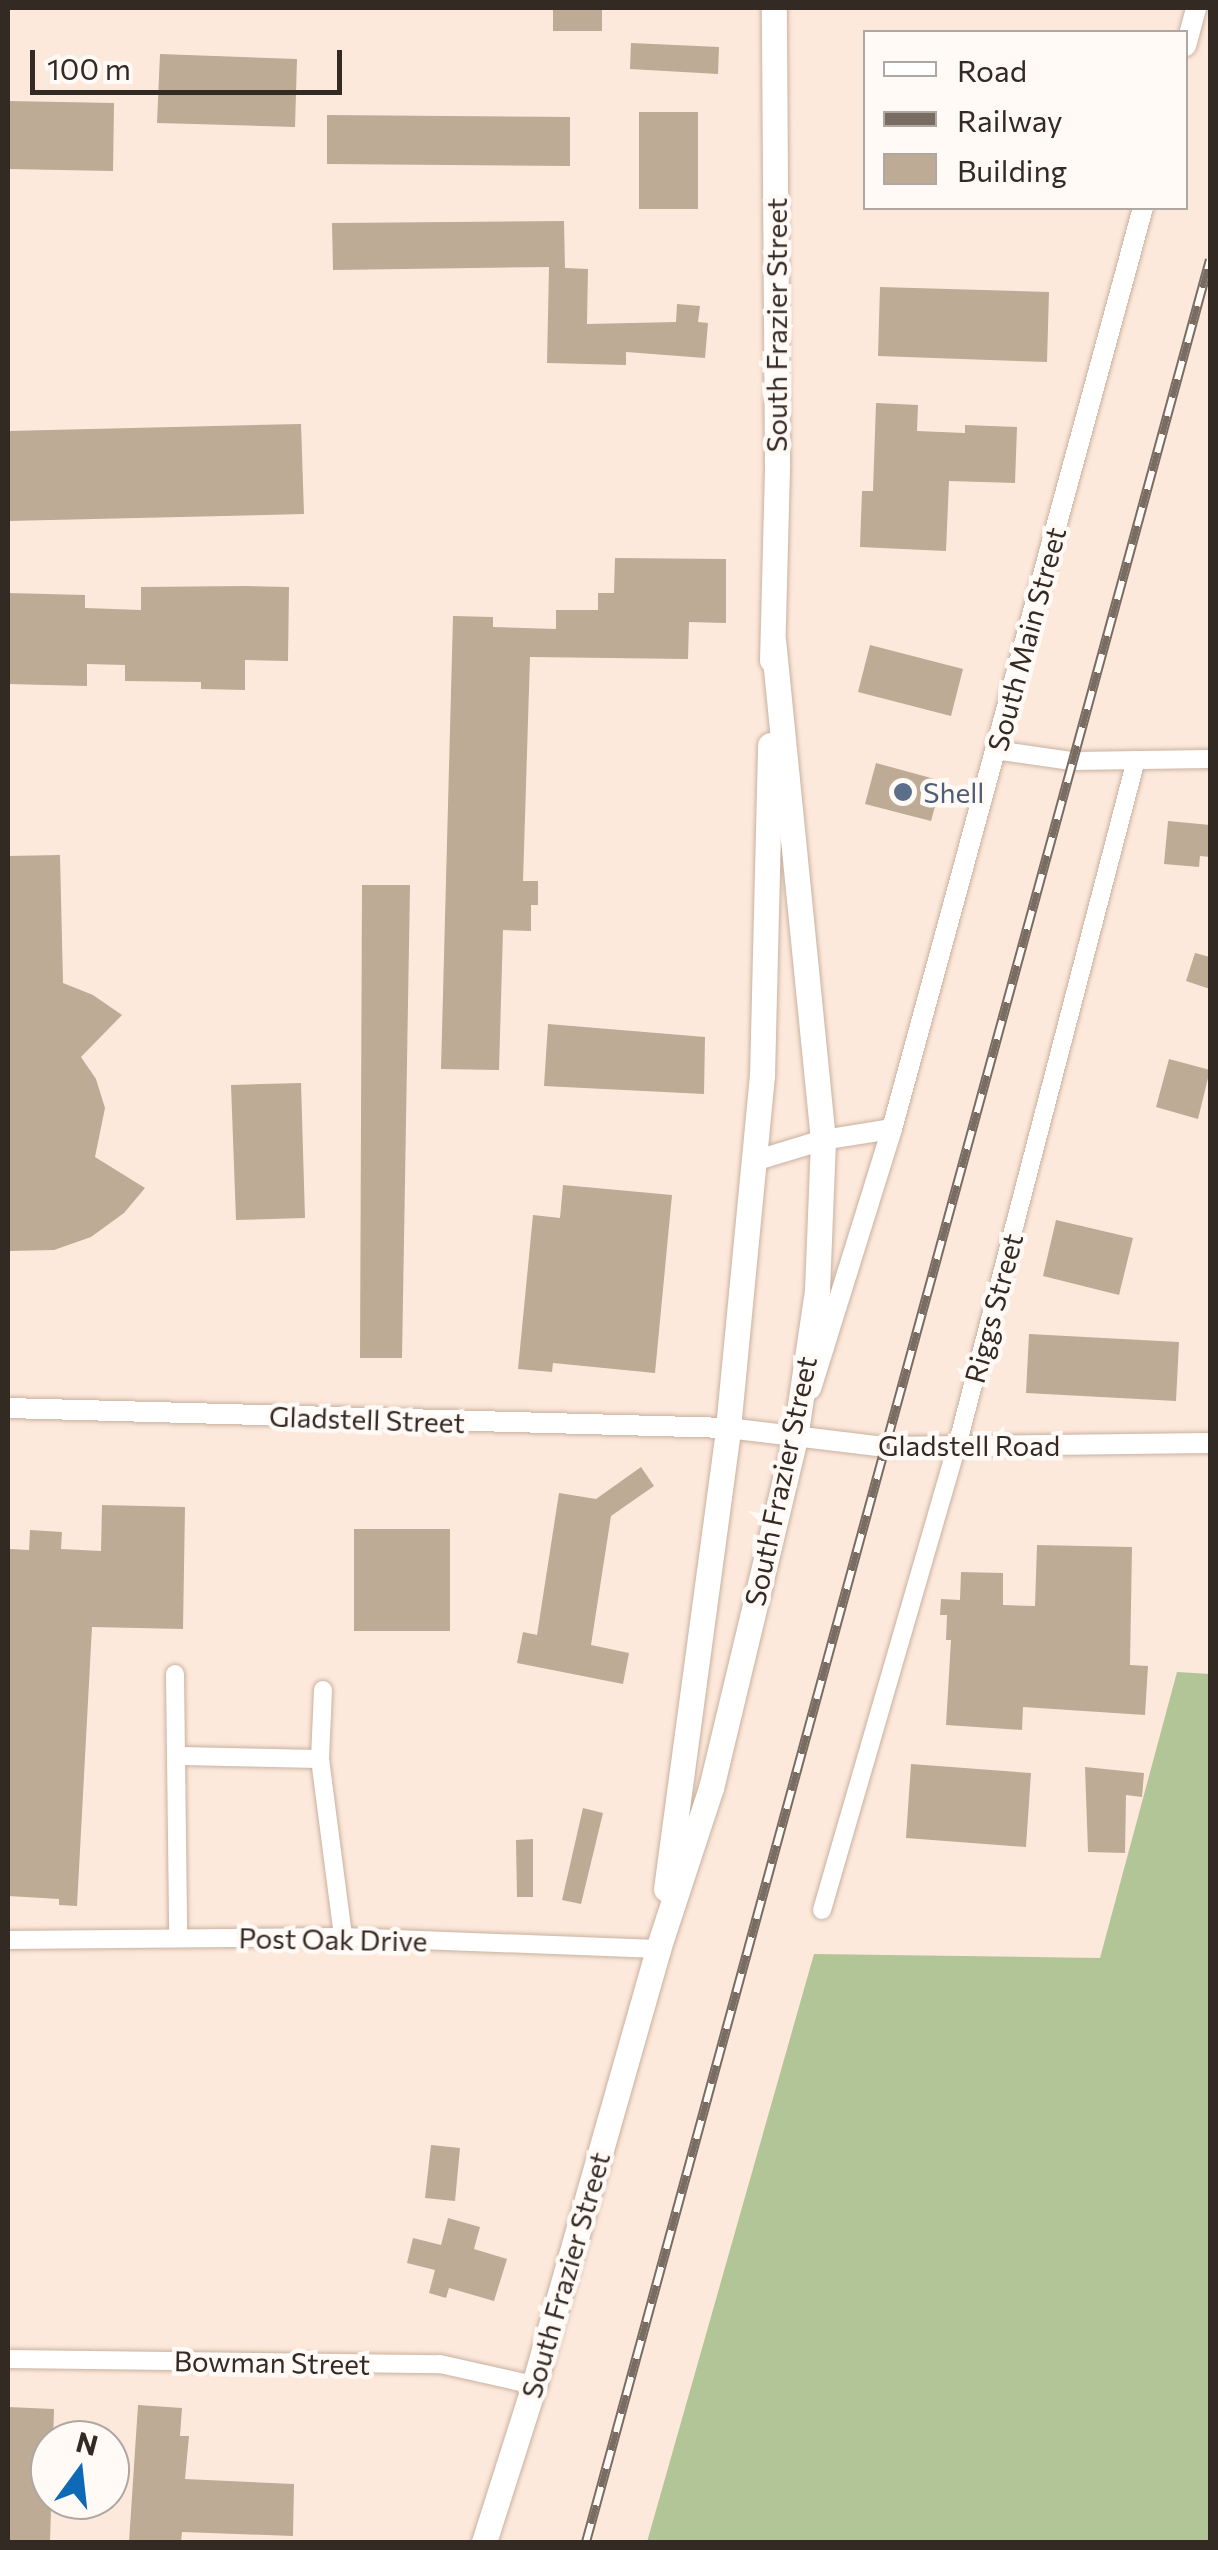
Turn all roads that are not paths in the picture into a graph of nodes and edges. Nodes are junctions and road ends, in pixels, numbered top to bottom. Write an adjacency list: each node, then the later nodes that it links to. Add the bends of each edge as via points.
1 (774, 8): 5 (main road, South Frazier Street)
2 (1196, 8): 3 (street)
3 (1188, 38)
4 (1142, 210): 6 (street, South Main Street)
5 (773, 642): 10 (main road, South Frazier Street); 11 (main road, South Frazier Street)
6 (996, 750): 8 (street, via 1072,761); 9 (street, South Main Street)
7 (1210, 758): 8 (street)
8 (1136, 760): 16 (street, Riggs Street)
9 (892, 1129): 10 (street); 14 (street, South Main Street)
10 (822, 1140): 11 (street); 14 (main road, South Frazier Street, via 817,1290)
11 (754, 1161): 13 (main road, South Frazier Street)
12 (8, 1408): 13 (street, Gladstell Street)
13 (728, 1428): 14 (street, Gladstell Road); 25 (main road, South Frazier Street)
14 (795, 1438): 16 (street, Gladstell Road); 25 (main road, South Frazier Street, via 710,1788)
15 (1210, 1443): 16 (street, Gladstell Road)
16 (957, 1446): 21 (street, Riggs Street)
17 (175, 1674): 19 (street)
18 (323, 1690): 20 (street)
19 (178, 1756): 20 (street); 23 (street)
20 (320, 1759): 22 (street)
21 (822, 1910)
22 (342, 1937): 23 (street, Post Oak Drive); 25 (street, Post Oak Drive)
23 (178, 1938): 24 (street, Post Oak Drive)
24 (8, 1940)
25 (658, 1948): 27 (main road, South Frazier Street)
26 (8, 2360): 27 (street, Bowman Street, via 440,2364)
27 (534, 2385): 28 (main road, South Frazier Street)
28 (484, 2542)

